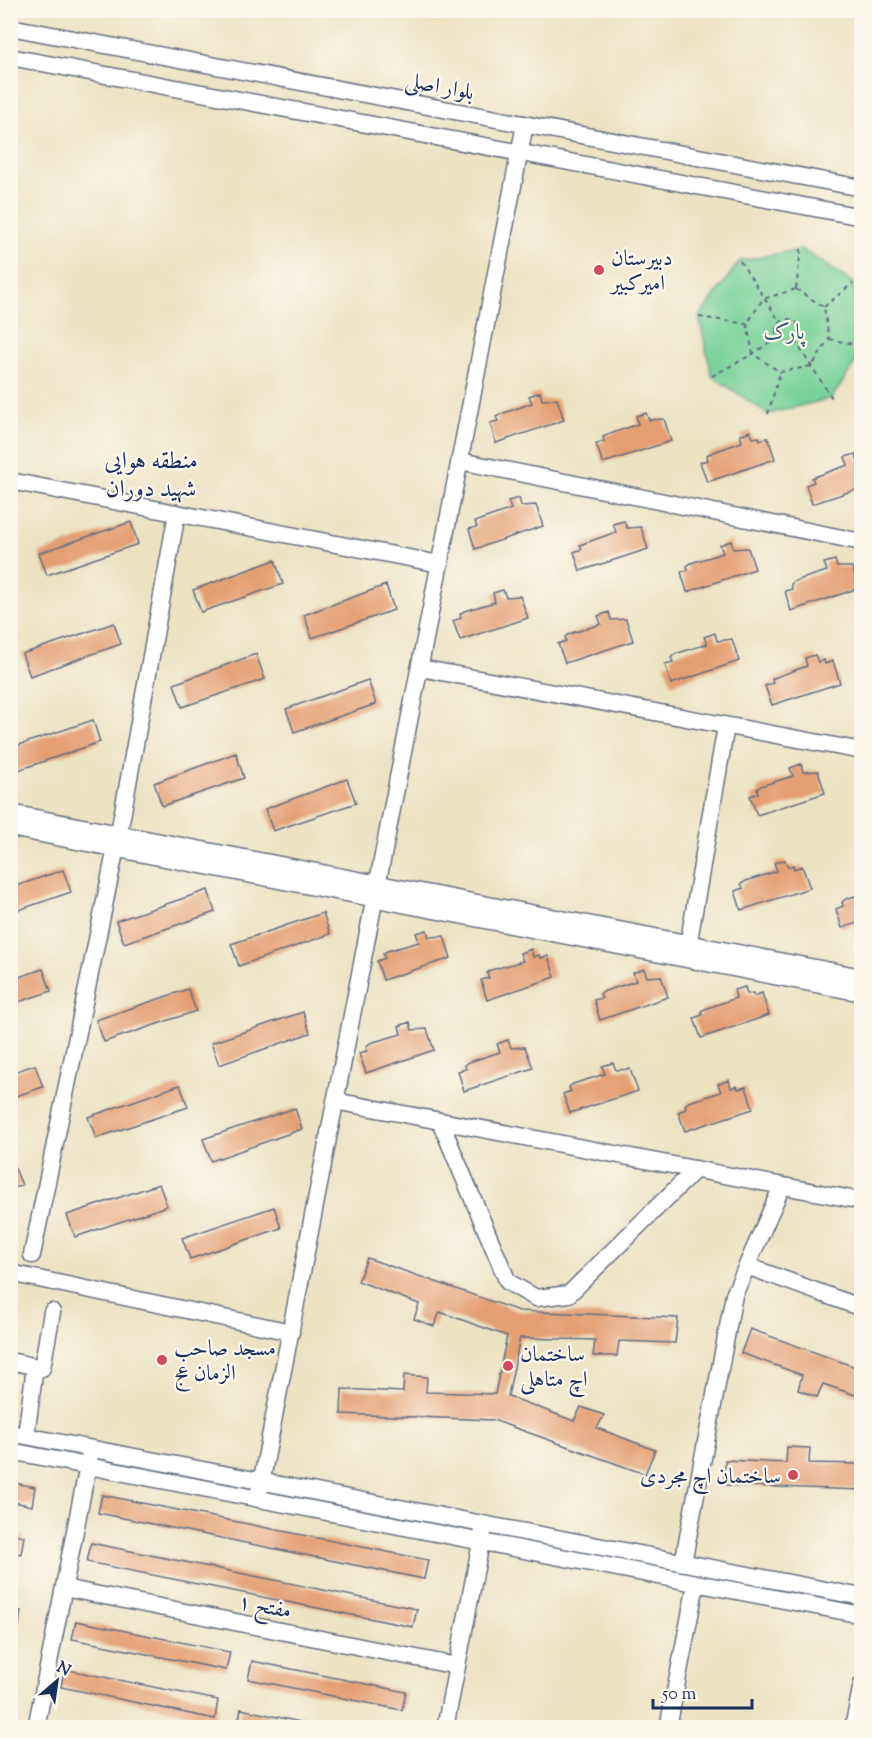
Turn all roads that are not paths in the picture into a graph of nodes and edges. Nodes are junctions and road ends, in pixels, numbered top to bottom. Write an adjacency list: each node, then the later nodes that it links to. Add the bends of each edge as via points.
1 (10, 27): 3 (street, بلوار اصلی)
2 (10, 57): 4 (street)
3 (525, 124): 4 (street); 5 (street, بلوار اصلی)
4 (520, 152): 7 (street); 9 (street)
5 (768, 170): 6 (street, بلوار اصلی); 7 (street)
6 (861, 188)
7 (763, 198): 8 (street)
8 (861, 217)
9 (460, 461): 12 (street); 13 (street)
10 (10, 481): 11 (street)
11 (177, 513): 13 (street); 19 (street)
12 (861, 542)
13 (440, 564): 14 (street)
14 (420, 668): 15 (street); 20 (street)
15 (726, 726): 16 (street); 21 (street)
16 (861, 751)
17 (10, 813): 19 (street)
18 (10, 828): 19 (street)
19 (117, 841): 20 (street); 29 (street)
20 (376, 891): 21 (street); 24 (street)
21 (687, 951): 22 (street); 23 (street)
22 (861, 976)
23 (861, 993)
24 (335, 1101): 25 (street); 34 (street)
25 (440, 1121): 26 (street); 26 (street, via 508,1282 536,1298 569,1294)
26 (696, 1169): 27 (street)
27 (782, 1186): 28 (street); 30 (street)
28 (861, 1201)
29 (32, 1255)
30 (747, 1266): 32 (street); 44 (street, via 734,1295)
31 (10, 1273): 34 (street)
32 (861, 1308)
33 (52, 1312): 36 (street, via 42,1368)
34 (291, 1332): 41 (street)
35 (10, 1361): 36 (street)
36 (36, 1367): 37 (street)
37 (18, 1434): 38 (street)
38 (91, 1448): 40 (street); 41 (street)
39 (10, 1451): 40 (street)
40 (88, 1466): 41 (street); 46 (street)
41 (260, 1490): 42 (street); 43 (street)
42 (484, 1525): 43 (street); 44 (street)
43 (481, 1542): 45 (street); 49 (street)
44 (683, 1563): 47 (street)
45 (696, 1584): 48 (street); 53 (street)
46 (64, 1588): 49 (street, مفتح ۱); 51 (street)
47 (861, 1597)
48 (861, 1615)
49 (457, 1666): 52 (street)
50 (861, 1684): 54 (street)
51 (36, 1728)
52 (445, 1728)
53 (668, 1728)
54 (853, 1728)

